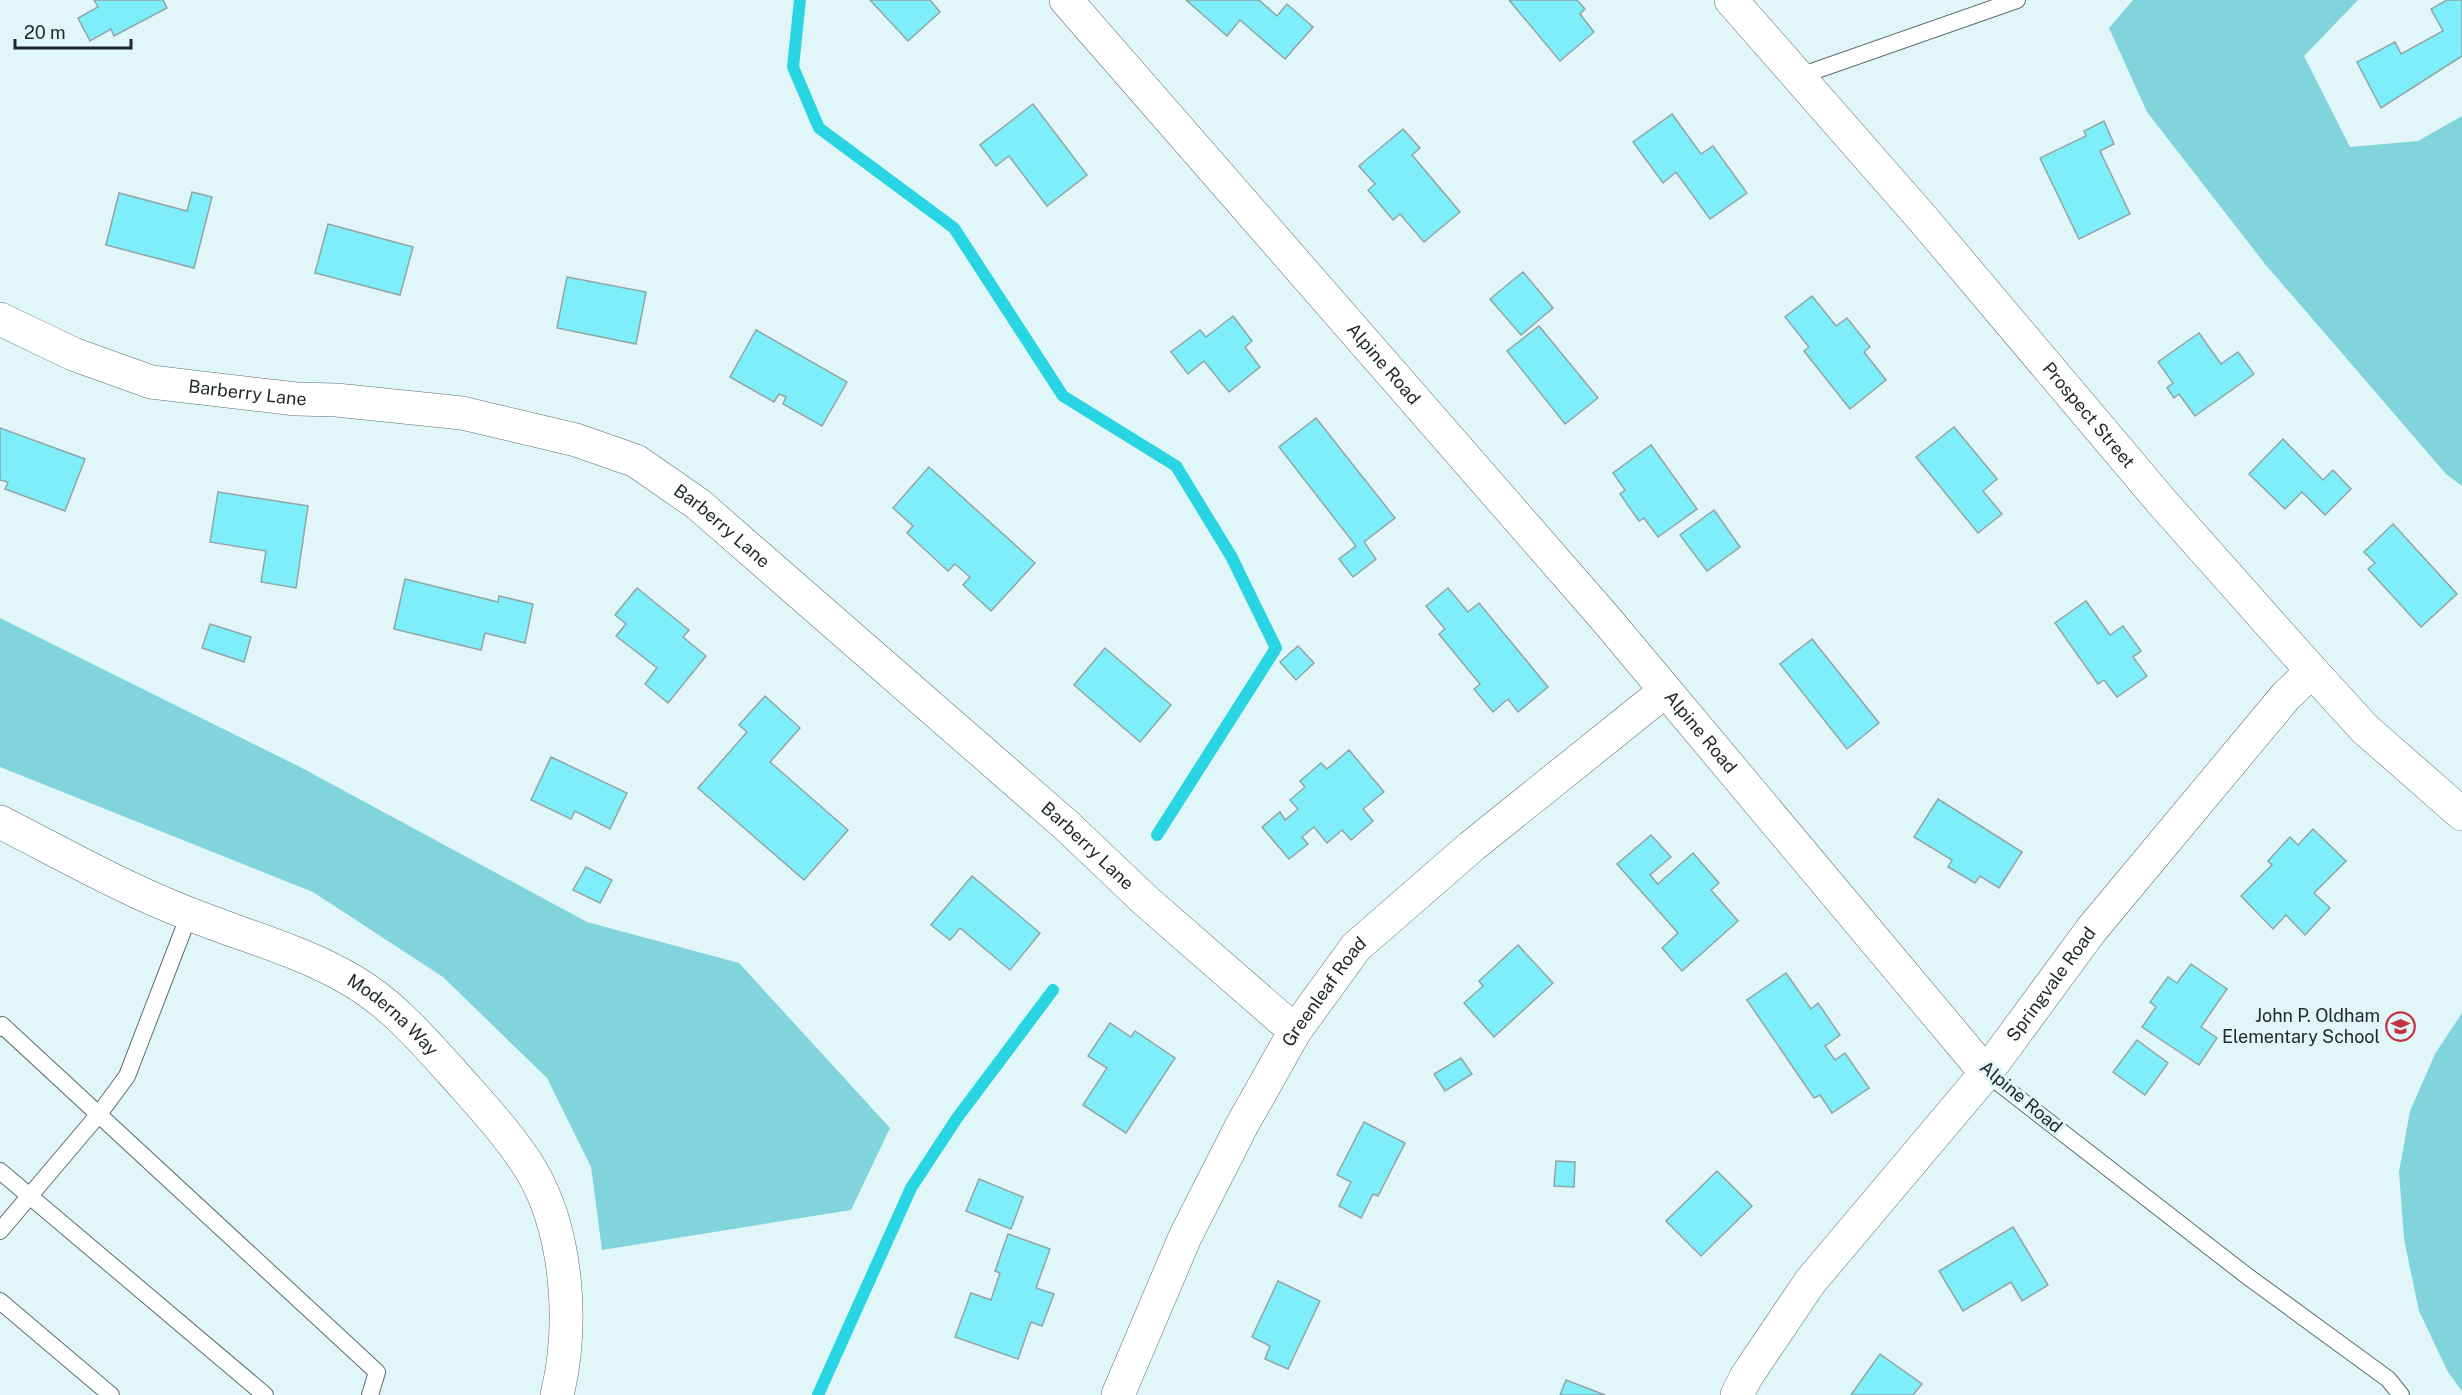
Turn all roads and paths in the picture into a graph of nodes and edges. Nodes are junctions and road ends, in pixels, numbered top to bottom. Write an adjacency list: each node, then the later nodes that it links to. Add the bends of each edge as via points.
1 (1066, 0): 7 (street, Alpine Road)
2 (1731, 0): 4 (street, Prospect Street)
3 (2017, 0): 4 (lane)
4 (1797, 77): 6 (street, Prospect Street)
5 (0, 319): 12 (street, Barberry Lane, via 73,354 152,382 462,413 576,440 636,461 698,504)
6 (2312, 671): 8 (street, Prospect Street, via 2365,729); 13 (street, Springvale Road, via 2286,696 2092,930)
7 (1665, 691): 12 (street, Greenleaf Road, via 1472,846 1356,947); 13 (street, Alpine Road)
8 (2462, 814)
9 (0, 822): 10 (street, Moderna Way)
10 (189, 915): 14 (lane, via 127,1076); 22 (street, Moderna Way, via 320,964 367,989 413,1029 512,1142 532,1171 562,1257 564,1337)
11 (0, 1028): 14 (lane, via 2,1025)
12 (1295, 1031): 23 (street, Greenleaf Road, via 1185,1237)
13 (1986, 1073): 24 (street, Springvale Road, via 1810,1282); 25 (lane, Alpine Road, via 2247,1276 2388,1379)
14 (99, 1114): 16 (lane); 21 (lane, via 377,1372)
15 (0, 1171): 16 (lane)
16 (29, 1197): 17 (lane); 20 (lane)
17 (0, 1231)
18 (0, 1301): 19 (lane)
19 (111, 1395)
20 (265, 1395)
21 (370, 1395)
22 (557, 1395)
23 (1118, 1395)
24 (1737, 1395)
25 (2401, 1395)

